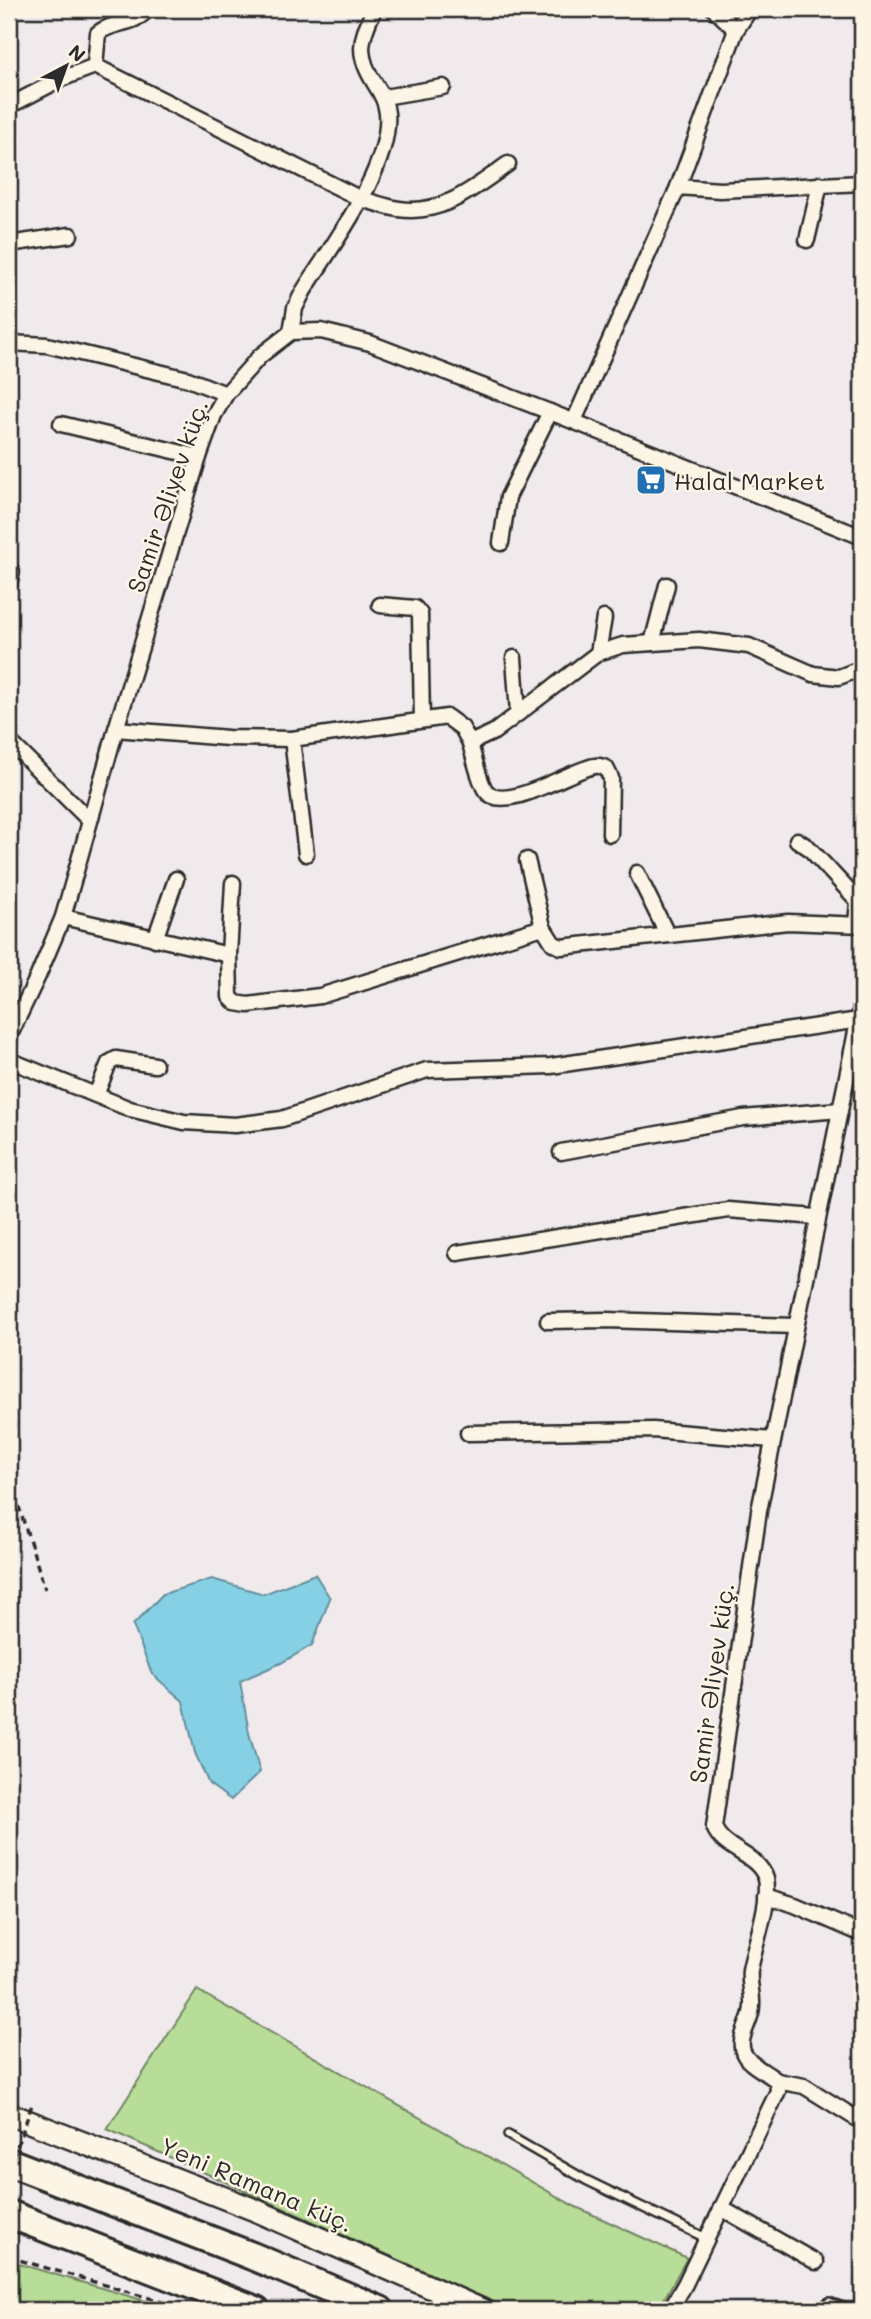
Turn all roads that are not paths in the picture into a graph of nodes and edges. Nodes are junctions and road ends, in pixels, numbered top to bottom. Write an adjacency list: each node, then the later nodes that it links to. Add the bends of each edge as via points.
1 (148, 9): 6 (street, via 132,22 98,33)
2 (374, 9): 8 (street, via 362,36 361,57)
3 (714, 9): 5 (street)
4 (750, 9): 5 (street)
5 (736, 30): 13 (street)
6 (95, 66): 9 (street); 14 (street)
7 (443, 87): 8 (street)
8 (384, 97): 14 (street, via 387,133)
9 (9, 106)
10 (508, 164): 14 (street, via 459,198 425,210)
11 (862, 183): 12 (street)
12 (820, 184): 13 (street, via 720,190); 16 (street)
13 (678, 187): 22 (street)
14 (361, 199): 18 (street, via 303,292)
15 (70, 235): 17 (street)
16 (807, 240)
17 (9, 244)
18 (291, 332): 20 (street, Samir Əliyev küç., via 260,356); 21 (street, via 321,331 370,343)
19 (9, 342): 20 (street, via 47,345 188,379)
20 (226, 394): 24 (street, Samir Əliyev küç.)
21 (550, 412): 22 (street); 26 (street, via 508,497)
22 (574, 421): 25 (street)
23 (61, 424): 24 (street)
24 (199, 457): 36 (street, Samir Əliyev küç.)
25 (862, 537)
26 (501, 543)
27 (667, 585): 30 (street)
28 (380, 605): 35 (street, via 415,608 420,614)
29 (604, 618): 31 (street)
30 (652, 643): 31 (street); 33 (street, via 699,640 749,646 813,674 839,677)
31 (598, 653): 34 (street)
32 (514, 658): 34 (street)
33 (862, 668)
34 (518, 713): 39 (street)
35 (422, 720): 37 (street); 39 (street, via 453,719)
36 (116, 729): 37 (street); 40 (street, Samir Əliyev küç.)
37 (292, 739): 43 (street)
38 (9, 741): 40 (street)
39 (470, 743): 41 (street, via 486,791 494,796 510,797 595,766 606,768 611,778)
40 (89, 820): 48 (street, Samir Əliyev küç.)
41 (610, 834)
42 (797, 840): 49 (street, via 858,901)
43 (306, 854)
44 (527, 860): 50 (street)
45 (637, 873): 51 (street)
46 (176, 879): 52 (street)
47 (233, 883): 53 (street)
48 (63, 918): 52 (street); 56 (street, Samir Əliyev küç.)
49 (859, 924): 51 (street, via 788,922)
50 (543, 927): 51 (street, via 552,943 561,947); 53 (street, via 320,996 248,1004 230,997)
51 (667, 934)
52 (155, 939): 53 (street)
53 (229, 956)
54 (862, 1002): 55 (street, Samir Əliyev küç.)
55 (860, 1020): 59 (street, via 551,1066 427,1070 282,1119 235,1125 184,1122); 60 (street, Samir Əliyev küç.)
56 (9, 1037)
57 (9, 1059): 59 (street)
58 (155, 1065): 59 (street, via 116,1059 109,1063)
59 (96, 1095)
60 (840, 1110): 61 (street, via 743,1118); 62 (street, Samir Əliyev küç.)
61 (561, 1152)
62 (817, 1217): 63 (street, via 727,1210); 65 (street, Samir Əliyev küç.)
63 (457, 1252)
64 (548, 1321): 65 (street)
65 (795, 1326): 67 (street, Samir Əliyev küç.)
66 (468, 1433): 67 (street, via 653,1430)
67 (773, 1440): 68 (street, Samir Əliyev küç., via 714,1827 717,1836 760,1869)
68 (766, 1896): 69 (street); 70 (street, Samir Əliyev küç., via 750,1972 753,2000 742,2050 746,2059)
69 (862, 1934)
70 (777, 2081): 72 (street, via 804,2086); 75 (street, via 774,2101)
71 (9, 2114): 81 (street, Yeni Ramana küç., via 255,2210)
72 (862, 2122)
73 (508, 2135): 77 (lane, via 586,2180)
74 (9, 2162): 80 (highway)
75 (721, 2208): 77 (street); 78 (street)
76 (9, 2214): 79 (highway)
77 (706, 2238): 82 (street)
78 (816, 2262)
79 (256, 2310)
80 (380, 2310)
81 (482, 2310)
82 (670, 2310)
83 (820, 2310): 84 (lane, via 829,2302)
84 (851, 2310)

